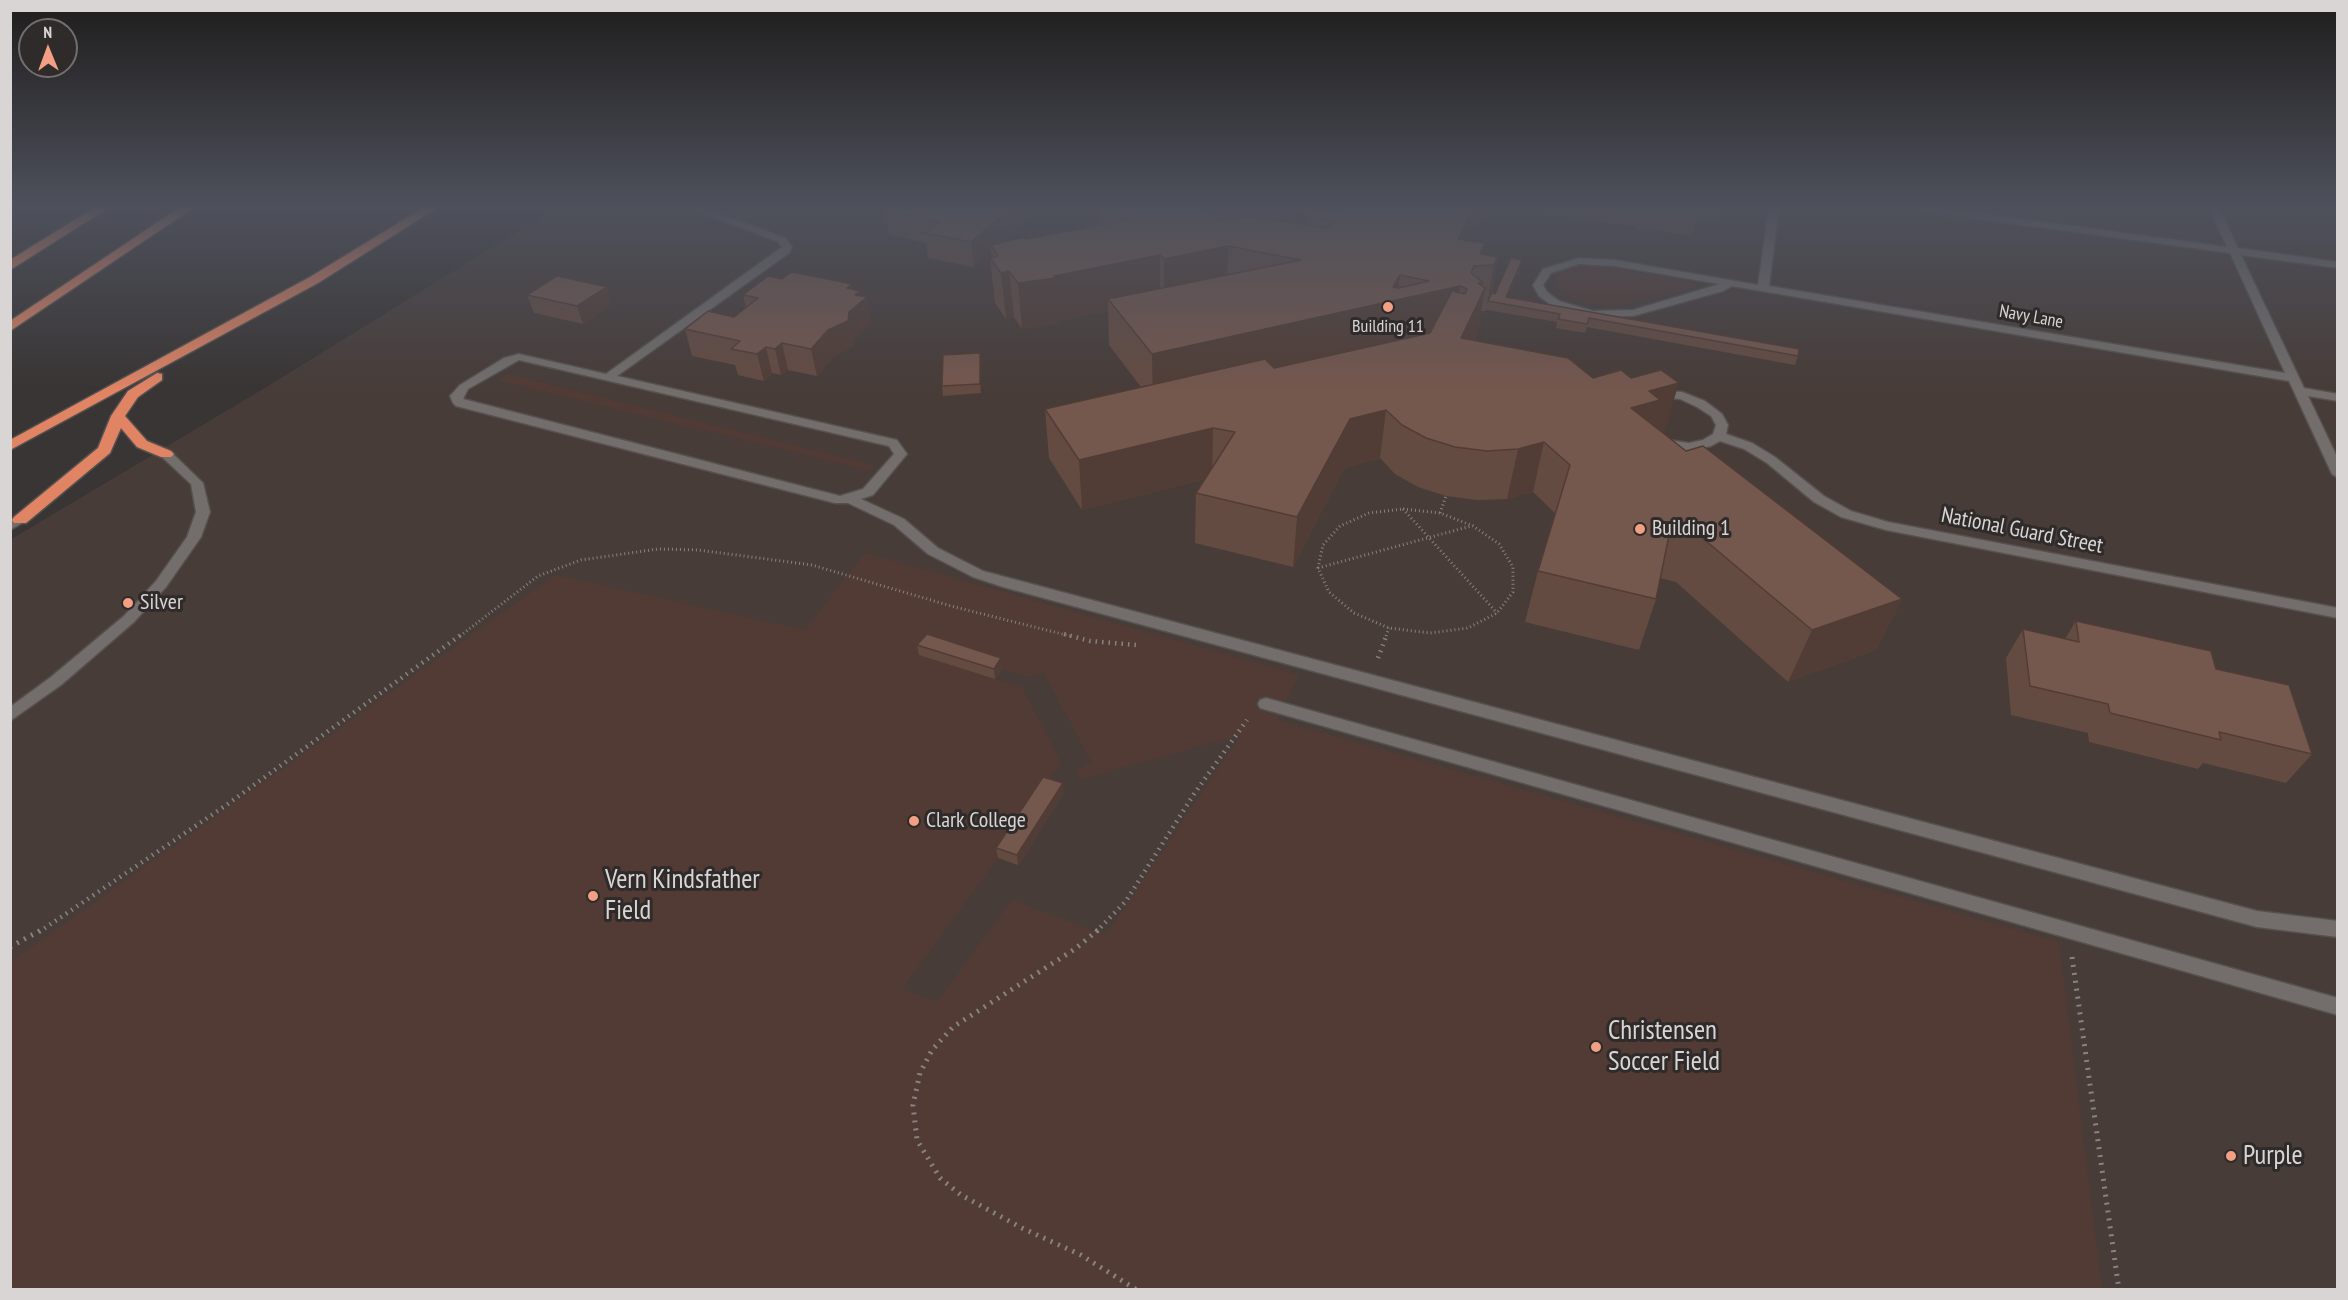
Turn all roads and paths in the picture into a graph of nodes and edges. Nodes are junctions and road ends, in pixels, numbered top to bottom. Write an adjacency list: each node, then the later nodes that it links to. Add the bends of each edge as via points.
1 (97, 269): 10 (highway)
2 (332, 269): 11 (highway)
3 (760, 269): 12 (street)
4 (1552, 269): 8 (street, Navy Lane, via 1542,275 1538,285 1548,299 1609,315 1644,310)
5 (1639, 269): 8 (street, Navy Lane)
6 (1766, 269): 9 (street)
7 (2242, 269): 13 (street)
8 (1730, 283): 9 (street, Navy Lane)
9 (1763, 289): 13 (street, Navy Lane)
10 (10, 327)
11 (228, 327): 17 (highway, via 133,394); 20 (highway)
12 (610, 376): 24 (street, via 897,446 900,458 868,492); 24 (street, via 519,357 464,387 456,396 460,403 831,499)
13 (2294, 378): 14 (street)
14 (2300, 391): 16 (street); 22 (street)
15 (1642, 396): 18 (street, via 1671,394 1701,404 1720,419)
16 (2337, 398)
17 (118, 416): 21 (highway, via 142,444); 27 (highway, via 105,450)
18 (1719, 436): 19 (street, via 1689,447); 32 (street, National Guard Street, via 1748,446 1771,460 1819,499 1846,514 1886,526)
19 (1646, 438)
20 (10, 446)
21 (166, 454): 37 (street, via 197,483 203,512 194,537 161,584 129,619)
22 (2337, 471)
23 (1446, 496): 26 (path)
24 (850, 499): 35 (street, via 899,522 933,551 988,577)
25 (1403, 509): 26 (path); 29 (path); 30 (path, via 1369,513 1340,526 1323,545)
26 (1440, 513): 28 (path)
27 (14, 523)
28 (1473, 526): 29 (path); 31 (path, via 1499,544 1513,567 1513,591)
29 (1429, 537): 30 (path); 31 (path)
30 (1318, 568): 33 (path, via 1329,592 1354,613)
31 (1497, 613): 33 (path, via 1468,628 1430,633)
32 (2337, 614)
33 (1389, 628): 35 (path)
34 (1142, 645): 40 (path, via 1090,641 812,565 771,558 658,549 581,560 538,576 216,813)
35 (1369, 681): 39 (street, via 2257,919)
36 (1266, 704): 38 (street); 42 (path, via 1244,723 1126,901 1102,927 1075,949 953,1027 932,1050 920,1073 913,1105 917,1140 940,1178 961,1195 1081,1255)
37 (10, 715)
38 (2068, 929): 41 (street); 43 (path)
39 (2337, 930)
40 (10, 947)
41 (2337, 1008)
42 (1137, 1290)
43 (2119, 1290)

